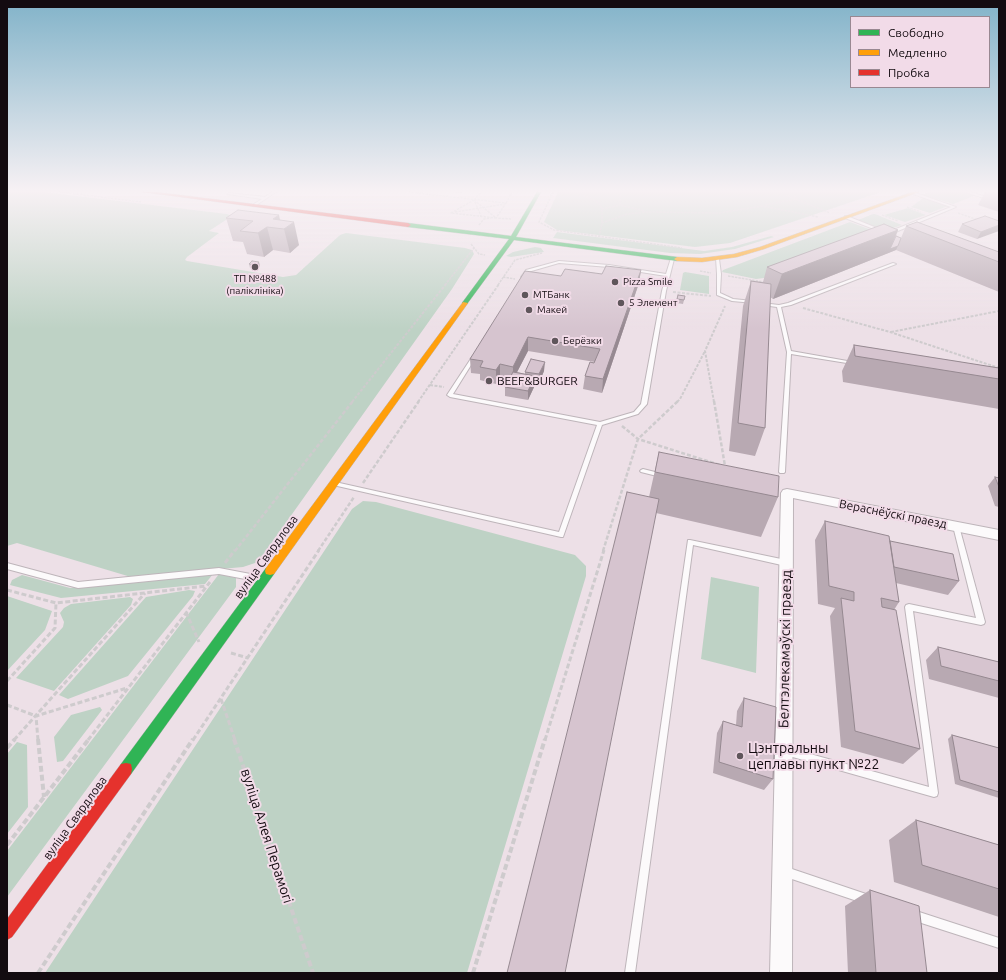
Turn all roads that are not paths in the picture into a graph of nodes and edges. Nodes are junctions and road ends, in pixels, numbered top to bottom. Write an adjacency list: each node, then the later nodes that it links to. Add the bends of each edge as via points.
1 (481, 238): 7 (main road, via 493,245)
2 (502, 238): 5 (main road)
3 (536, 238): 6 (main road)
4 (790, 238): 9 (main road, via 762,248)
5 (512, 239): 6 (main road); 7 (main road, вуліца Свярдлова)
6 (548, 248): 7 (main road, via 517,249); 8 (main road)
7 (498, 257): 21 (main road, вуліца Свярдлова)
8 (672, 258): 9 (main road); 11 (lane)
9 (717, 259): 13 (lane, via 718,294 732,300)
10 (894, 264): 13 (lane)
11 (668, 275): 12 (lane, via 559,262 527,271); 17 (lane, via 644,404 636,413)
12 (521, 280)
13 (779, 306): 15 (lane)
14 (478, 351): 17 (lane, via 450,395)
15 (789, 352): 16 (lane); 19 (lane)
16 (859, 364)
17 (600, 424): 21 (lane, via 562,535)
18 (643, 470): 20 (lane)
19 (782, 472)
20 (666, 476)
21 (333, 484): 27 (main road, вуліца Свярдлова)
22 (784, 501): 23 (street, Вераснёўскі праезд); 25 (street, Белтэлекамаўскі праезд)
23 (956, 526): 24 (street, Вераснёўскі праезд); 28 (lane, via 981,622 909,607 934,793)
24 (999, 535)
25 (786, 563): 28 (street, Белтэлекамаўскі праезд); 34 (lane, via 690,542)
26 (7, 566): 27 (lane, via 78,585 219,571)
27 (264, 580): 32 (main road, вуліца Свярдлова)
28 (784, 750): 29 (street, Белтэлекамаўскі праезд)
29 (782, 871): 30 (lane); 35 (street, Белтэлекамаўскі праезд)
30 (873, 901)
31 (913, 929): 33 (lane, via 907,913)
32 (7, 932)
33 (999, 943)
34 (630, 973)
35 (781, 973)

